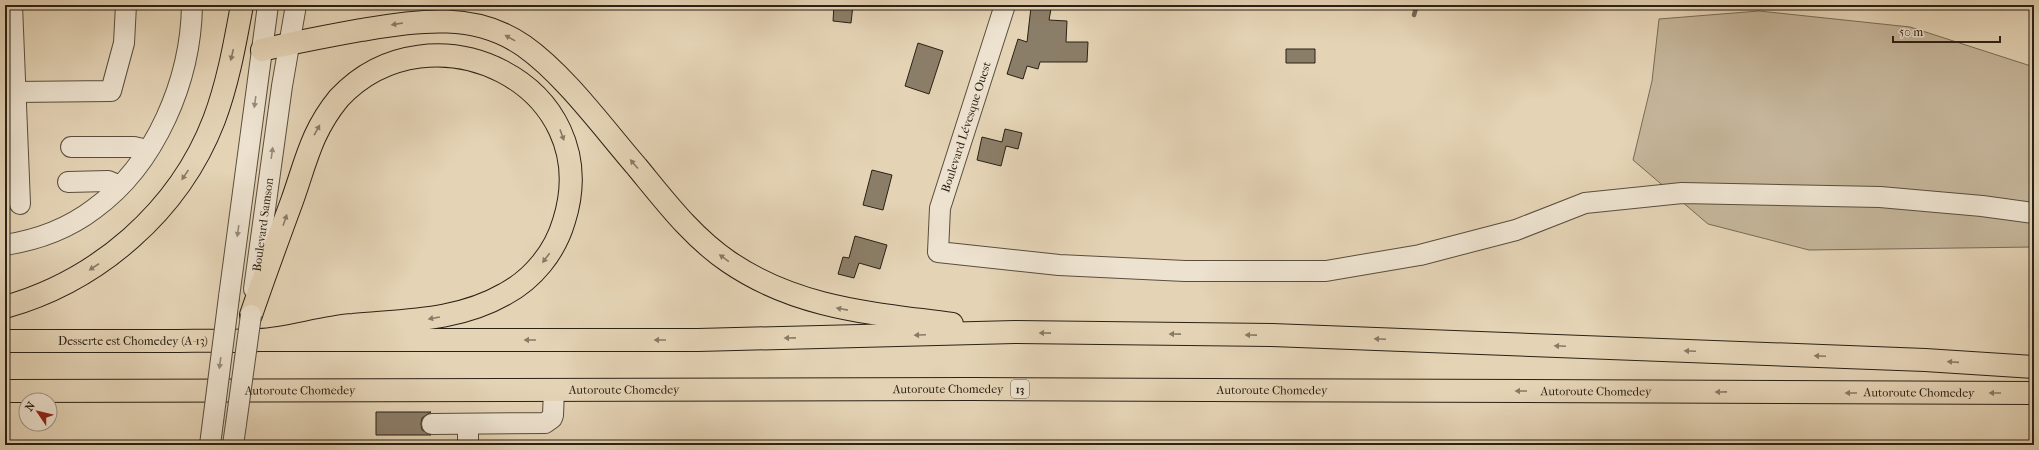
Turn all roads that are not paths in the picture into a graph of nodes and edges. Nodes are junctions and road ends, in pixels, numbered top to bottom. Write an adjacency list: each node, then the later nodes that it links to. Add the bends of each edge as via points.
1 (12, 5): 12 (street)
2 (126, 5): 12 (street, via 124,43 111,91)
3 (192, 5): 15 (street, via 186,60 164,120)
4 (242, 5): 22 (main road, one-way to 22, via 228,75 214,120 194,161 169,198 142,228 95,266 56,288)
5 (268, 5): 11 (street, Boulevard Samson)
6 (296, 5): 10 (street, Boulevard Samson)
7 (417, 5): 9 (main road)
8 (1005, 5): 19 (street, Boulevard Lévesque Ouest, via 940,208 938,252 1075,266 1185,271 1326,271 1420,255 1516,230 1585,203 1682,193 1880,197)
9 (436, 20): 10 (main road, one-way to 10); 23 (main road, one-way to 9, via 844,309 802,298 752,276 719,255 691,229 565,83 533,53 513,39 484,26)
10 (288, 44): 11 (main road); 21 (street, Boulevard Samson, one-way to 10)
11 (262, 50): 32 (street, Boulevard Samson, one-way to 32, bridge)
12 (15, 92): 13 (street)
13 (11, 140): 18 (street)
14 (71, 147): 15 (street, via 134,147)
15 (147, 150): 17 (street)
16 (68, 182): 17 (street, via 108,181)
17 (120, 186): 20 (street, via 94,209 67,226 32,239)
18 (20, 204)
19 (2034, 213)
20 (5, 245)
21 (254, 303): 24 (main road, one-way to 24, via 314,137 339,98 373,69 404,55 428,51 470,54 492,62 522,80 551,111 567,151 570,174 568,207 562,229 552,250 536,270 518,286 482,306 442,317 351,325); 33 (street, Boulevard Samson, bridge)
22 (5, 308)
23 (1015, 332): 24 (main road, one-way to 24, via 698,340); 26 (main road, one-way to 23, via 1925,360 1272,335)
24 (261, 340): 25 (main road, Desserte est Chomedey (A-13))
25 (5, 341)
26 (2034, 367)
27 (554, 390): 28 (main road, Autoroute Chomedey / 13); 29 (main road, Autoroute Chomedey / 13, one-way to 27); 31 (street, via 553,415 545,423)
28 (5, 391)
29 (2034, 393)
30 (432, 424): 31 (street)
31 (468, 424): 34 (street)
32 (210, 445)
33 (233, 445)
34 (468, 445)

